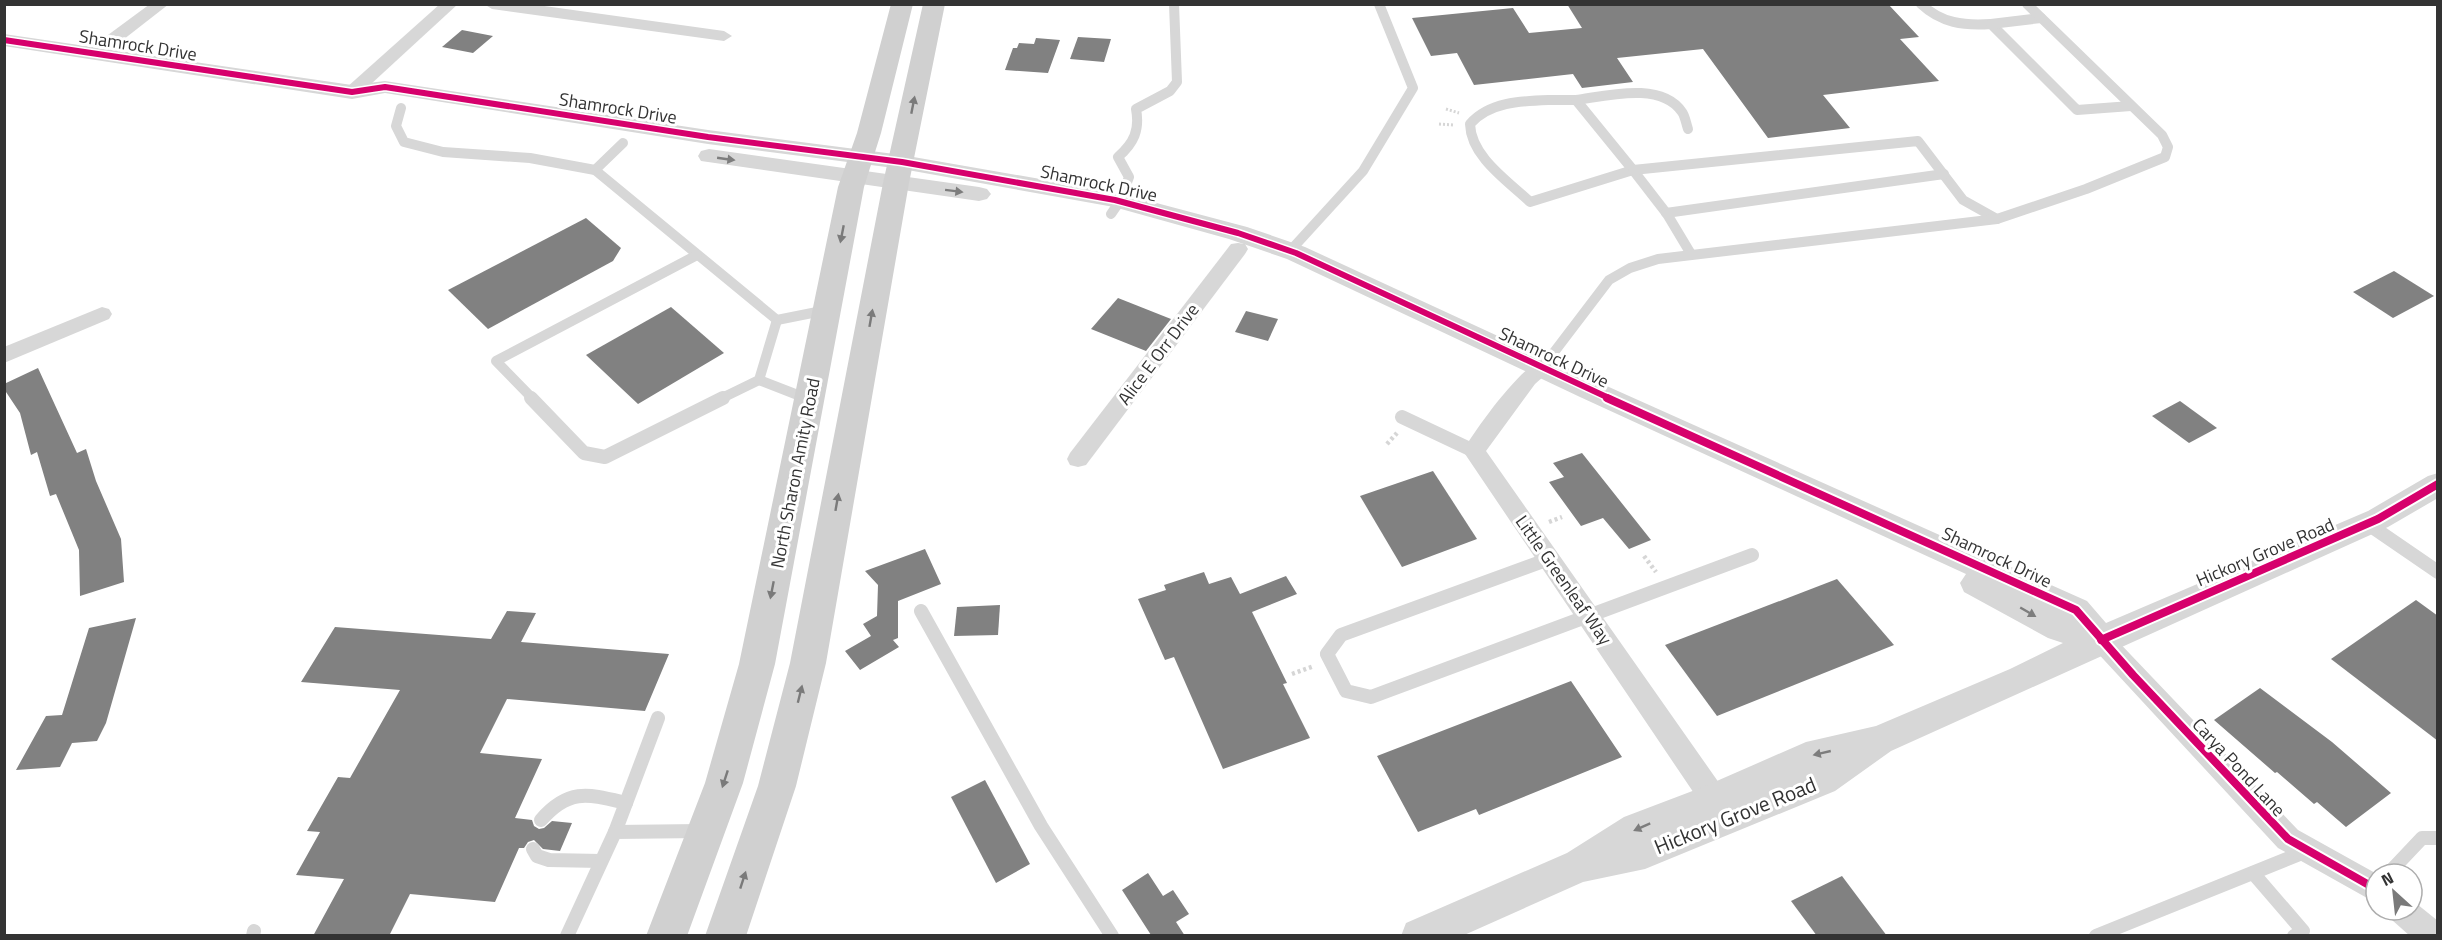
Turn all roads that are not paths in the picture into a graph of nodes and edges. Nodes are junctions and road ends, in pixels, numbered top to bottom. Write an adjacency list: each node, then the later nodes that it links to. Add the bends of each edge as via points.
1 (161, 4): 14 (street)
2 (450, 4): 15 (street)
3 (492, 4): 12 (street)
4 (902, 4): 21 (main road, North Sharon Amity Road)
5 (934, 4): 24 (main road, one-way to 5)
6 (1174, 4): 26 (lane, via 1177,82 1170,91 1136,109 1135,142 1119,158 1129,177)
7 (1378, 4): 30 (lane, via 1413,88 1363,171)
8 (1921, 4): 11 (lane, via 1930,14 1949,22)
9 (2027, 4): 10 (lane)
10 (2041, 18): 11 (lane); 17 (lane)
11 (1991, 24): 17 (lane, via 2077,110)
12 (724, 36)
13 (4, 40): 14 (street, Shamrock Drive)
14 (94, 53): 15 (street, Shamrock Drive)
15 (352, 93): 18 (street, Shamrock Drive, via 360,102); 21 (street, Shamrock Drive, via 385,87 708,137)
16 (1576, 100): 19 (lane, via 1647,92 1674,101 1687,117); 23 (lane); 23 (lane, via 1498,105 1473,118 1470,136 1530,202)
17 (2132, 106): 28 (lane, via 2162,135 2168,147 2165,157)
18 (401, 108): 20 (street, Shamrock Drive); 22 (lane, via 396,126 404,142 443,152 530,158)
19 (1688, 129)
20 (623, 143): 21 (street, Shamrock Drive, one-way to 21); 22 (lane)
21 (859, 166): 24 (street, Shamrock Drive); 33 (main road, North Sharon Amity Road, one-way to 33)
22 (595, 170): 32 (lane)
23 (1631, 170): 25 (lane, via 1918,141); 27 (lane)
24 (899, 173): 26 (street, Shamrock Drive, via 1078,207); 69 (main road, one-way to 24, via 777,786 808,663)
25 (1944, 174): 27 (lane); 28 (lane, via 1963,200)
26 (1116, 207): 29 (street, Shamrock Drive); 30 (street, Shamrock Drive, via 1238,233)
27 (1666, 213): 31 (lane)
28 (1996, 219): 31 (lane)
29 (1238, 249): 37 (street, Shamrock Drive); 42 (street, Alice E Orr Drive)
30 (1290, 251): 37 (street, Shamrock Drive)
31 (1691, 254): 37 (lane, via 1658,259 1609,280)
32 (697, 255): 35 (lane); 38 (lane, via 496,361 584,453 605,457)
33 (827, 310): 35 (lane); 39 (main road, North Sharon Amity Road)
34 (102, 314): 36 (street)
35 (777, 320): 38 (lane)
36 (4, 356)
37 (1535, 374): 41 (street); 50 (street, Shamrock Drive, via 1988,589 2059,629)
38 (759, 380): 39 (lane)
39 (809, 400): 56 (main road, North Sharon Amity Road, one-way to 56, via 757,664 724,783)
40 (1402, 417): 41 (lane)
41 (1474, 451): 46 (street, Little Greenleaf Way)
42 (1078, 459)
43 (2438, 484): 44 (street, Hickory Grove Road)
44 (2368, 524): 47 (lane); 50 (street, Hickory Grove Road)
45 (1752, 555): 49 (lane)
46 (1549, 559): 49 (street, Little Greenleaf Way); 49 (lane, via 1341,634 1327,654 1346,691 1371,697)
47 (2438, 572)
48 (921, 611): 70 (lane, via 1041,826)
49 (1588, 616): 53 (street, Little Greenleaf Way)
50 (2101, 640): 52 (street, Hickory Grove Road); 60 (street, Carya Pond Lane, via 2269,821)
51 (658, 718): 54 (lane)
52 (1879, 740): 53 (street, Hickory Grove Road, one-way to 53, via 1806,757); 63 (street, Hickory Grove Road, via 1823,780 1645,852)
53 (1714, 798): 63 (street, Hickory Grove Road, one-way to 63, via 1636,830)
54 (626, 803): 55 (lane, via 596,796 564,800); 57 (lane)
55 (541, 820)
56 (705, 831): 57 (lane); 68 (main road, North Sharon Amity Road)
57 (615, 832): 61 (lane)
58 (2438, 838): 62 (lane, via 2422,838)
59 (533, 849): 61 (lane, via 537,856 549,860)
60 (2307, 851): 64 (lane); 65 (street, Carya Pond Lane)
61 (601, 861): 67 (lane)
62 (2400, 862)
63 (1580, 865): 71 (street, Hickory Grove Road)
64 (2253, 873): 72 (lane); 73 (lane, via 2304,931)
65 (2364, 877)
66 (2416, 922): 74 (street)
67 (567, 936)
68 (666, 936)
69 (724, 936)
70 (1112, 936)
71 (1419, 936)
72 (2096, 936)
73 (2294, 936)
74 (2433, 936)

